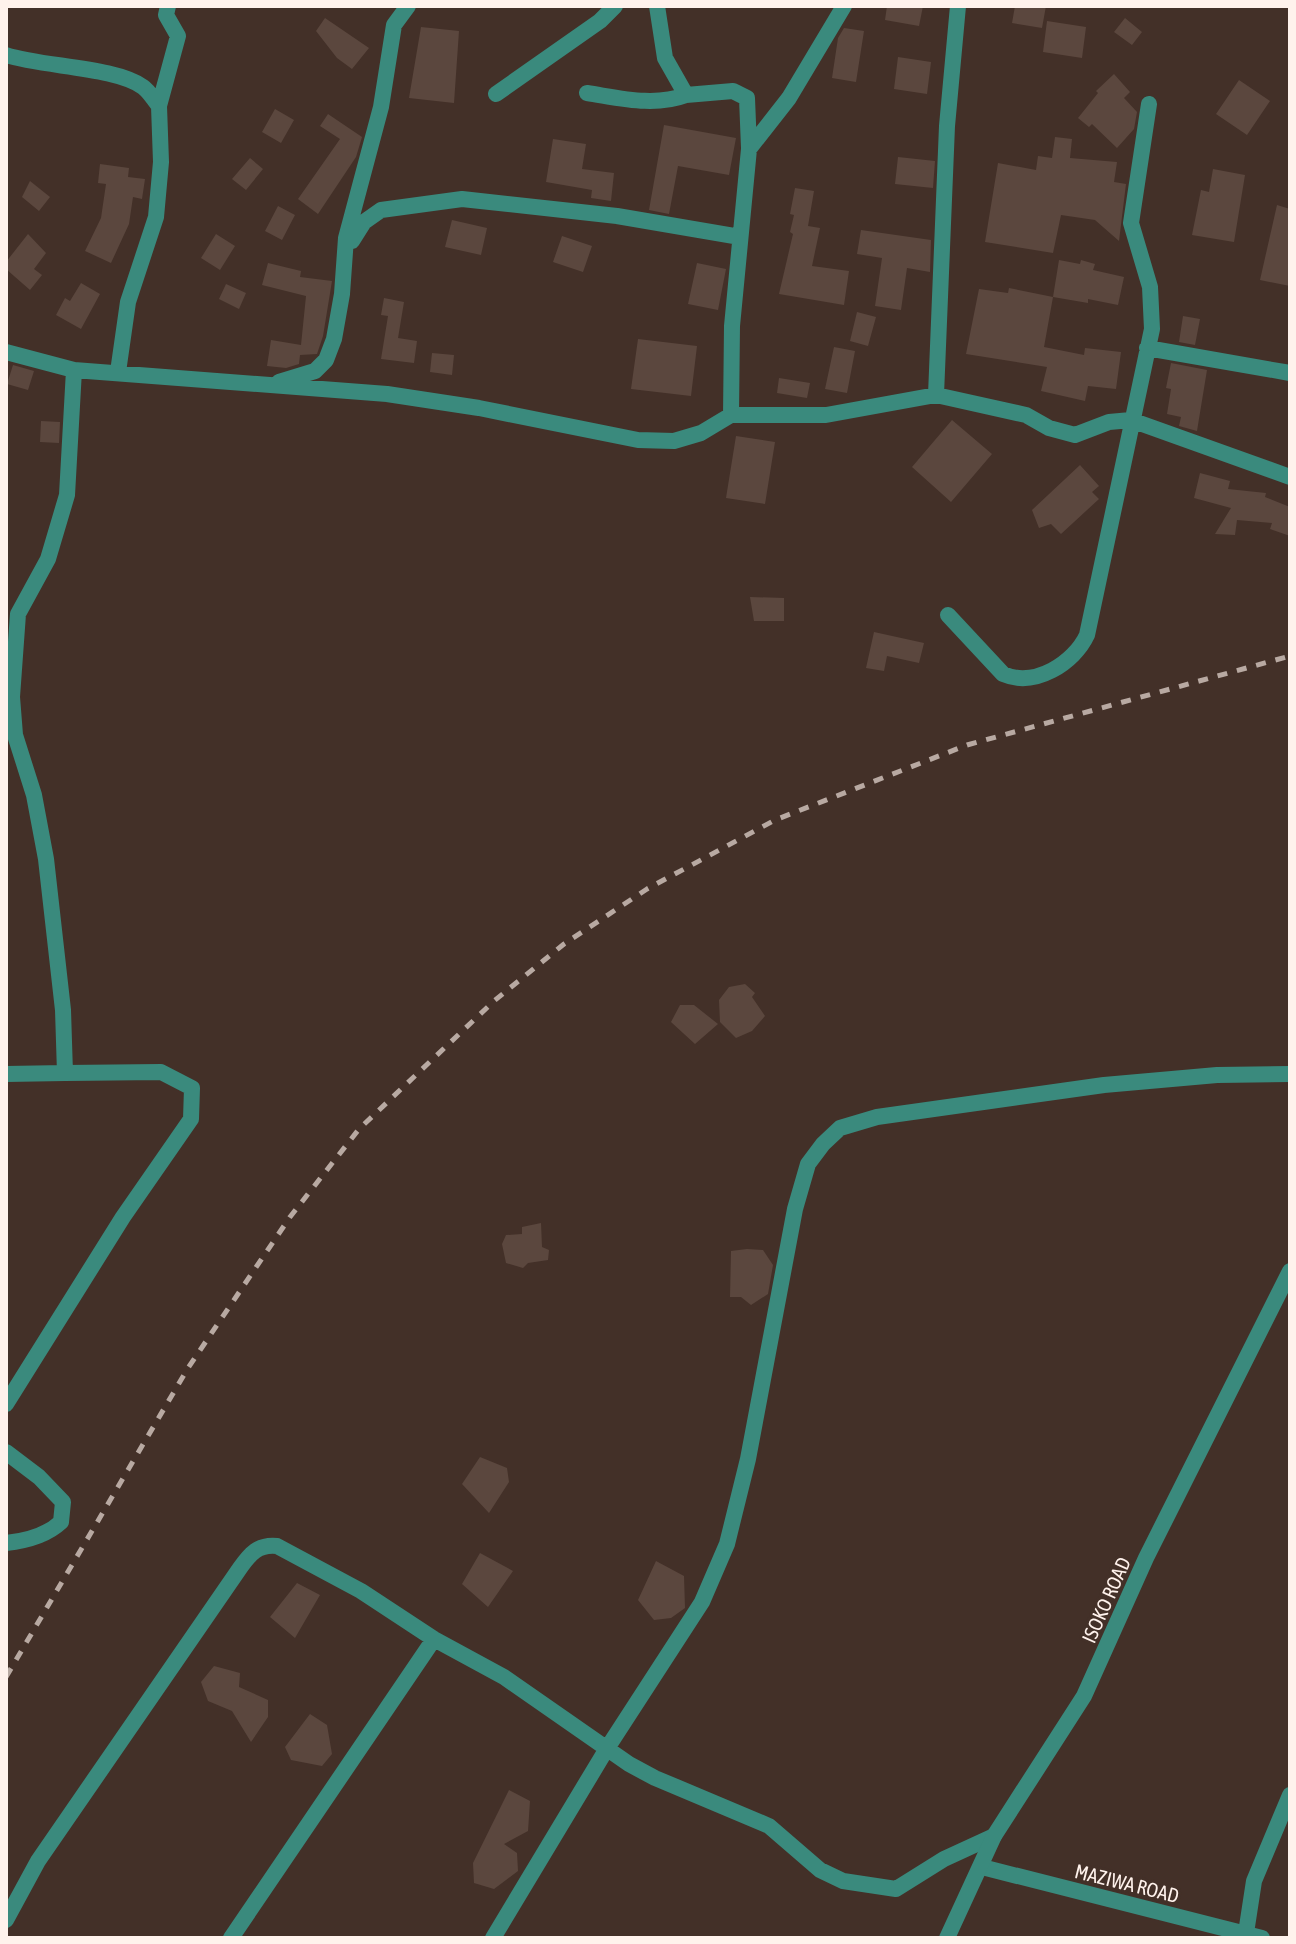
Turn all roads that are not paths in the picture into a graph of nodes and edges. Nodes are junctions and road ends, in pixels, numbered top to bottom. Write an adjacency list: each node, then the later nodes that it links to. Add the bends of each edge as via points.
1 (168, 6): 12 (street, via 166,15 178,36)
2 (408, 6): 15 (street, via 394,25)
3 (615, 6): 9 (street)
4 (657, 6): 10 (street, via 665,58)
5 (844, 6): 13 (street, via 789,98)
6 (958, 6): 22 (street, via 947,126)
7 (6, 55): 12 (street, via 34,65 127,79 143,87)
8 (587, 93): 10 (street, via 640,101)
9 (496, 94)
10 (686, 95): 13 (street, via 733,91 747,98)
11 (1149, 104): 16 (street, via 1131,223 1153,309)
12 (159, 106): 19 (street, via 156,217 128,302)
13 (749, 149): 14 (street)
14 (740, 237): 15 (street, via 617,216 441,199 373,214 356,231); 23 (street)
15 (346, 257): 21 (street, via 339,315 326,360 315,371)
16 (1147, 348): 20 (street); 24 (street)
17 (6, 352): 18 (street)
18 (74, 370): 19 (street); 27 (street, via 67,495 48,559 18,614 12,697 15,735 46,859)
19 (118, 372): 21 (street)
20 (1290, 373)
21 (269, 385): 23 (street, via 387,394 638,440 674,441)
22 (936, 395): 23 (street, via 826,415); 24 (street, via 1026,415 1075,435)
23 (731, 415)
24 (1131, 420): 25 (street); 26 (street, via 1094,610 1078,654 1054,669 1014,679 1003,674)
25 (1290, 477)
26 (948, 615)
27 (65, 1073): 28 (street); 31 (street, via 161,1072 192,1088 194,1104 191,1119)
28 (6, 1074)
29 (1290, 1074): 35 (street, via 1104,1085 877,1117 840,1128 823,1144 808,1164 795,1209 727,1544 702,1602)
30 (1290, 1271): 37 (street, ISOKO ROAD, via 1146,1558 1084,1696)
31 (6, 1404)
32 (6, 1452): 33 (street, via 63,1502 56,1527)
33 (6, 1543)
34 (434, 1639): 35 (street, via 504,1677); 39 (street, via 361,1591 277,1546 257,1549 38,1861); 41 (street)
35 (606, 1750): 37 (street, via 655,1778 769,1826 820,1870 843,1881 896,1889); 42 (street)
36 (1290, 1795): 40 (street, via 1254,1881)
37 (994, 1836): 38 (street, ISOKO ROAD)
38 (982, 1867): 40 (street, MAZIWA ROAD); 43 (street, ISOKO ROAD)
39 (6, 1920)
40 (1246, 1933): 44 (street, MAZIWA ROAD)
41 (231, 1938)
42 (493, 1938)
43 (947, 1938)
44 (1262, 1938)

